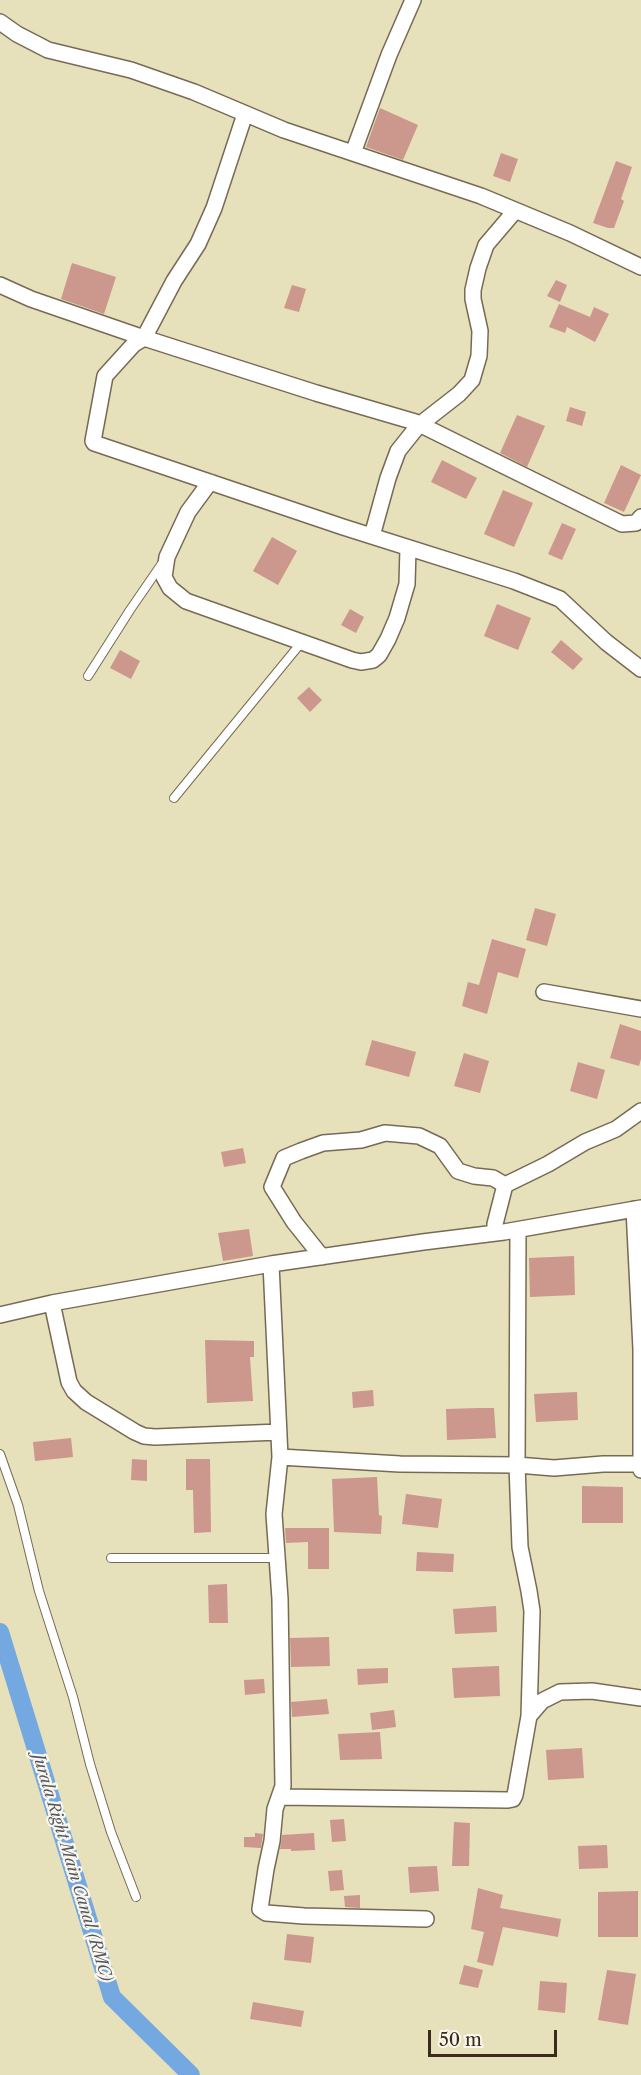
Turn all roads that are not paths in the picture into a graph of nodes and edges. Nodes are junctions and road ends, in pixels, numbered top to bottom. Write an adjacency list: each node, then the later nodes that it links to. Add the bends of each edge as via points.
1 (413, 0): 4 (street)
2 (0, 22): 3 (street, via 48,50 131,70)
3 (245, 114): 4 (street); 8 (street, via 218,198 198,244)
4 (353, 153): 5 (street)
5 (515, 211): 6 (street); 9 (street, via 486,245 478,268 473,299 480,331 479,356 472,380)
6 (641, 267)
7 (0, 285): 8 (street)
8 (144, 338): 9 (street); 10 (street, via 105,376 93,441 97,446)
9 (420, 424): 11 (street, via 622,524 636,523); 12 (street, via 394,458)
10 (210, 482): 12 (street); 14 (street, via 188,513)
11 (641, 517)
12 (372, 536): 13 (street)
13 (408, 548): 15 (street, via 403,600 379,655 361,662); 16 (street, via 564,601)
14 (167, 557): 15 (street, via 164,577 186,602); 17 (lane)
15 (301, 643): 18 (lane)
16 (641, 669)
17 (88, 676)
18 (174, 798)
19 (544, 992): 20 (street)
20 (641, 1009)
21 (641, 1111): 22 (street, via 616,1129)
22 (505, 1185): 25 (street); 26 (street, via 493,1178 458,1171 440,1146 419,1136 385,1133 323,1143 300,1151 284,1158 272,1187)
23 (637, 1208): 24 (street); 33 (street)
24 (518, 1230): 25 (street); 34 (street)
25 (495, 1233): 26 (street)
26 (322, 1257): 27 (street)
27 (271, 1264): 28 (street); 30 (street)
28 (52, 1303): 29 (street); 30 (street, via 74,1391 135,1432 155,1437)
29 (0, 1315)
30 (279, 1432): 32 (street)
31 (0, 1454): 41 (lane, via 18,1505 90,1764)
32 (280, 1457): 34 (street); 37 (street, via 275,1497)
33 (641, 1464): 34 (street, via 564,1468); 35 (street)
34 (517, 1465): 39 (street, via 520,1546 531,1611)
35 (641, 1470)
36 (111, 1558): 37 (lane)
37 (277, 1558): 40 (street, via 283,1786)
38 (641, 1698): 39 (street, via 592,1691 560,1692 542,1701)
39 (529, 1716): 40 (street, via 513,1799)
40 (280, 1797): 42 (street, via 260,1905 263,1912)
41 (136, 1897)
42 (426, 1919)

